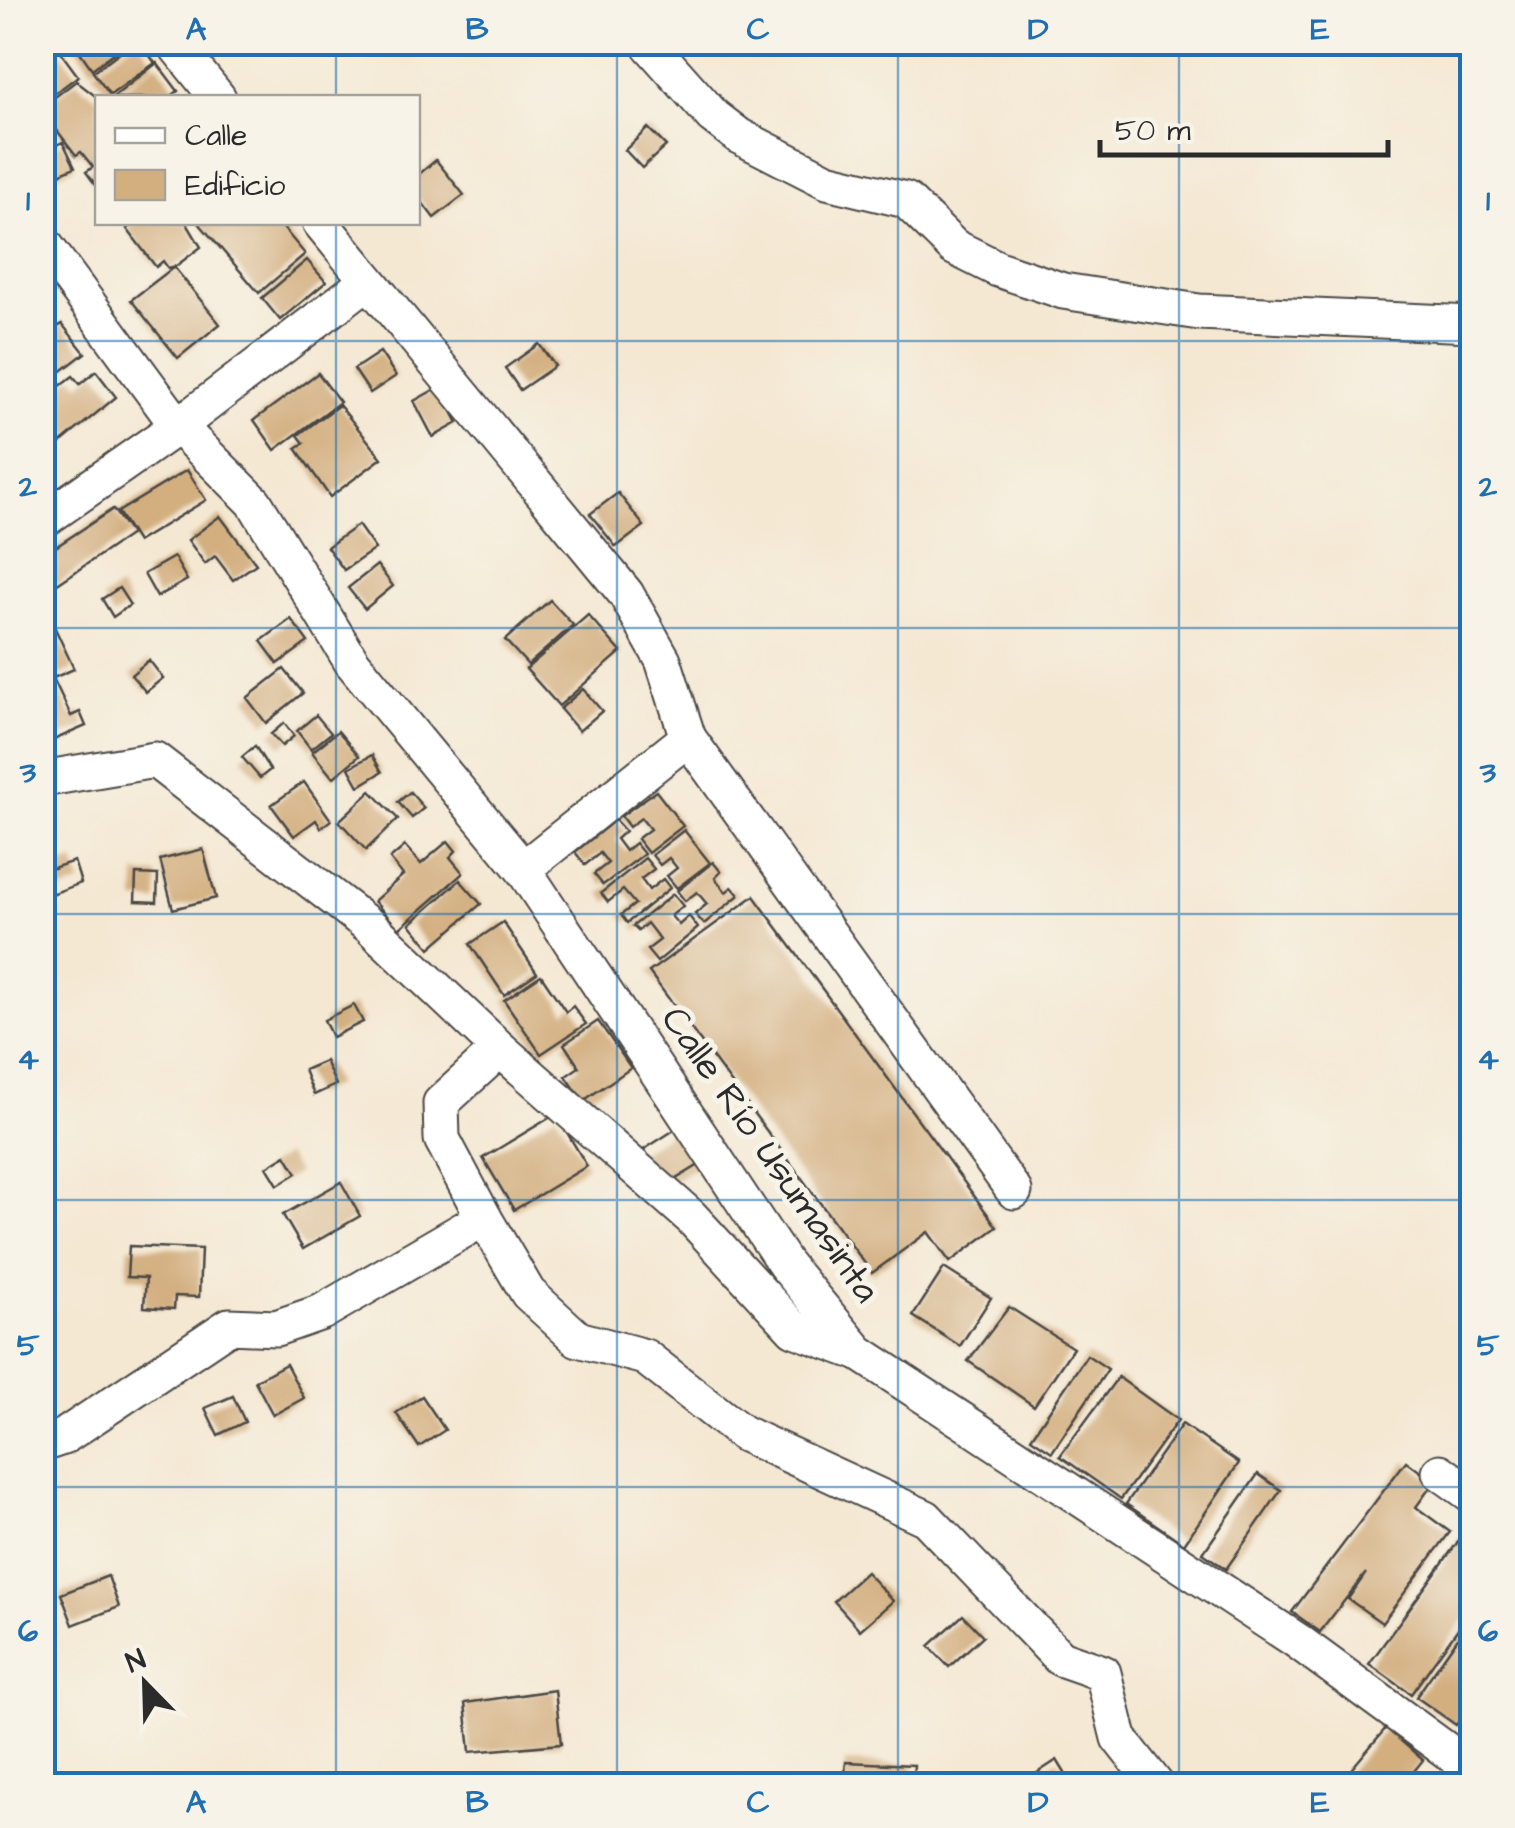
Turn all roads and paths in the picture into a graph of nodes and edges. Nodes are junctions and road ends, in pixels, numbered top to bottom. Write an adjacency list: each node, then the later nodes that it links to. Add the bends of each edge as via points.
1 (172, 42): 3 (street)
2 (646, 42): 7 (street, via 738,136 828,181 906,200 954,246 1014,275 1063,291 1199,312)
3 (216, 95)
4 (322, 225): 6 (street)
5 (42, 241): 8 (street, Calle Río Usumasinta)
6 (368, 281): 8 (street); 10 (street, via 626,594 663,660)
7 (1472, 324)
8 (178, 426): 9 (street); 12 (street, Calle Río Usumasinta, via 254,502 352,662)
9 (42, 521)
10 (688, 738): 12 (street); 14 (street)
11 (42, 780): 13 (street, via 155,760 371,927)
12 (523, 868): 16 (street, Calle Río Usumasinta, via 785,1264)
13 (500, 1049): 15 (street, via 441,1103 442,1139); 16 (street, via 692,1217 794,1329)
14 (1014, 1190)
15 (484, 1218): 17 (street, via 322,1312 276,1328 229,1326 63,1437); 21 (street, via 528,1293 578,1339 644,1357 742,1434 926,1518 1060,1658 1103,1674 1119,1738)
16 (858, 1352): 20 (street, Calle Río Usumasinta, via 1296,1640)
17 (42, 1444)
18 (1440, 1472): 19 (street)
19 (1472, 1494)
20 (1472, 1770)
21 (1157, 1786)

